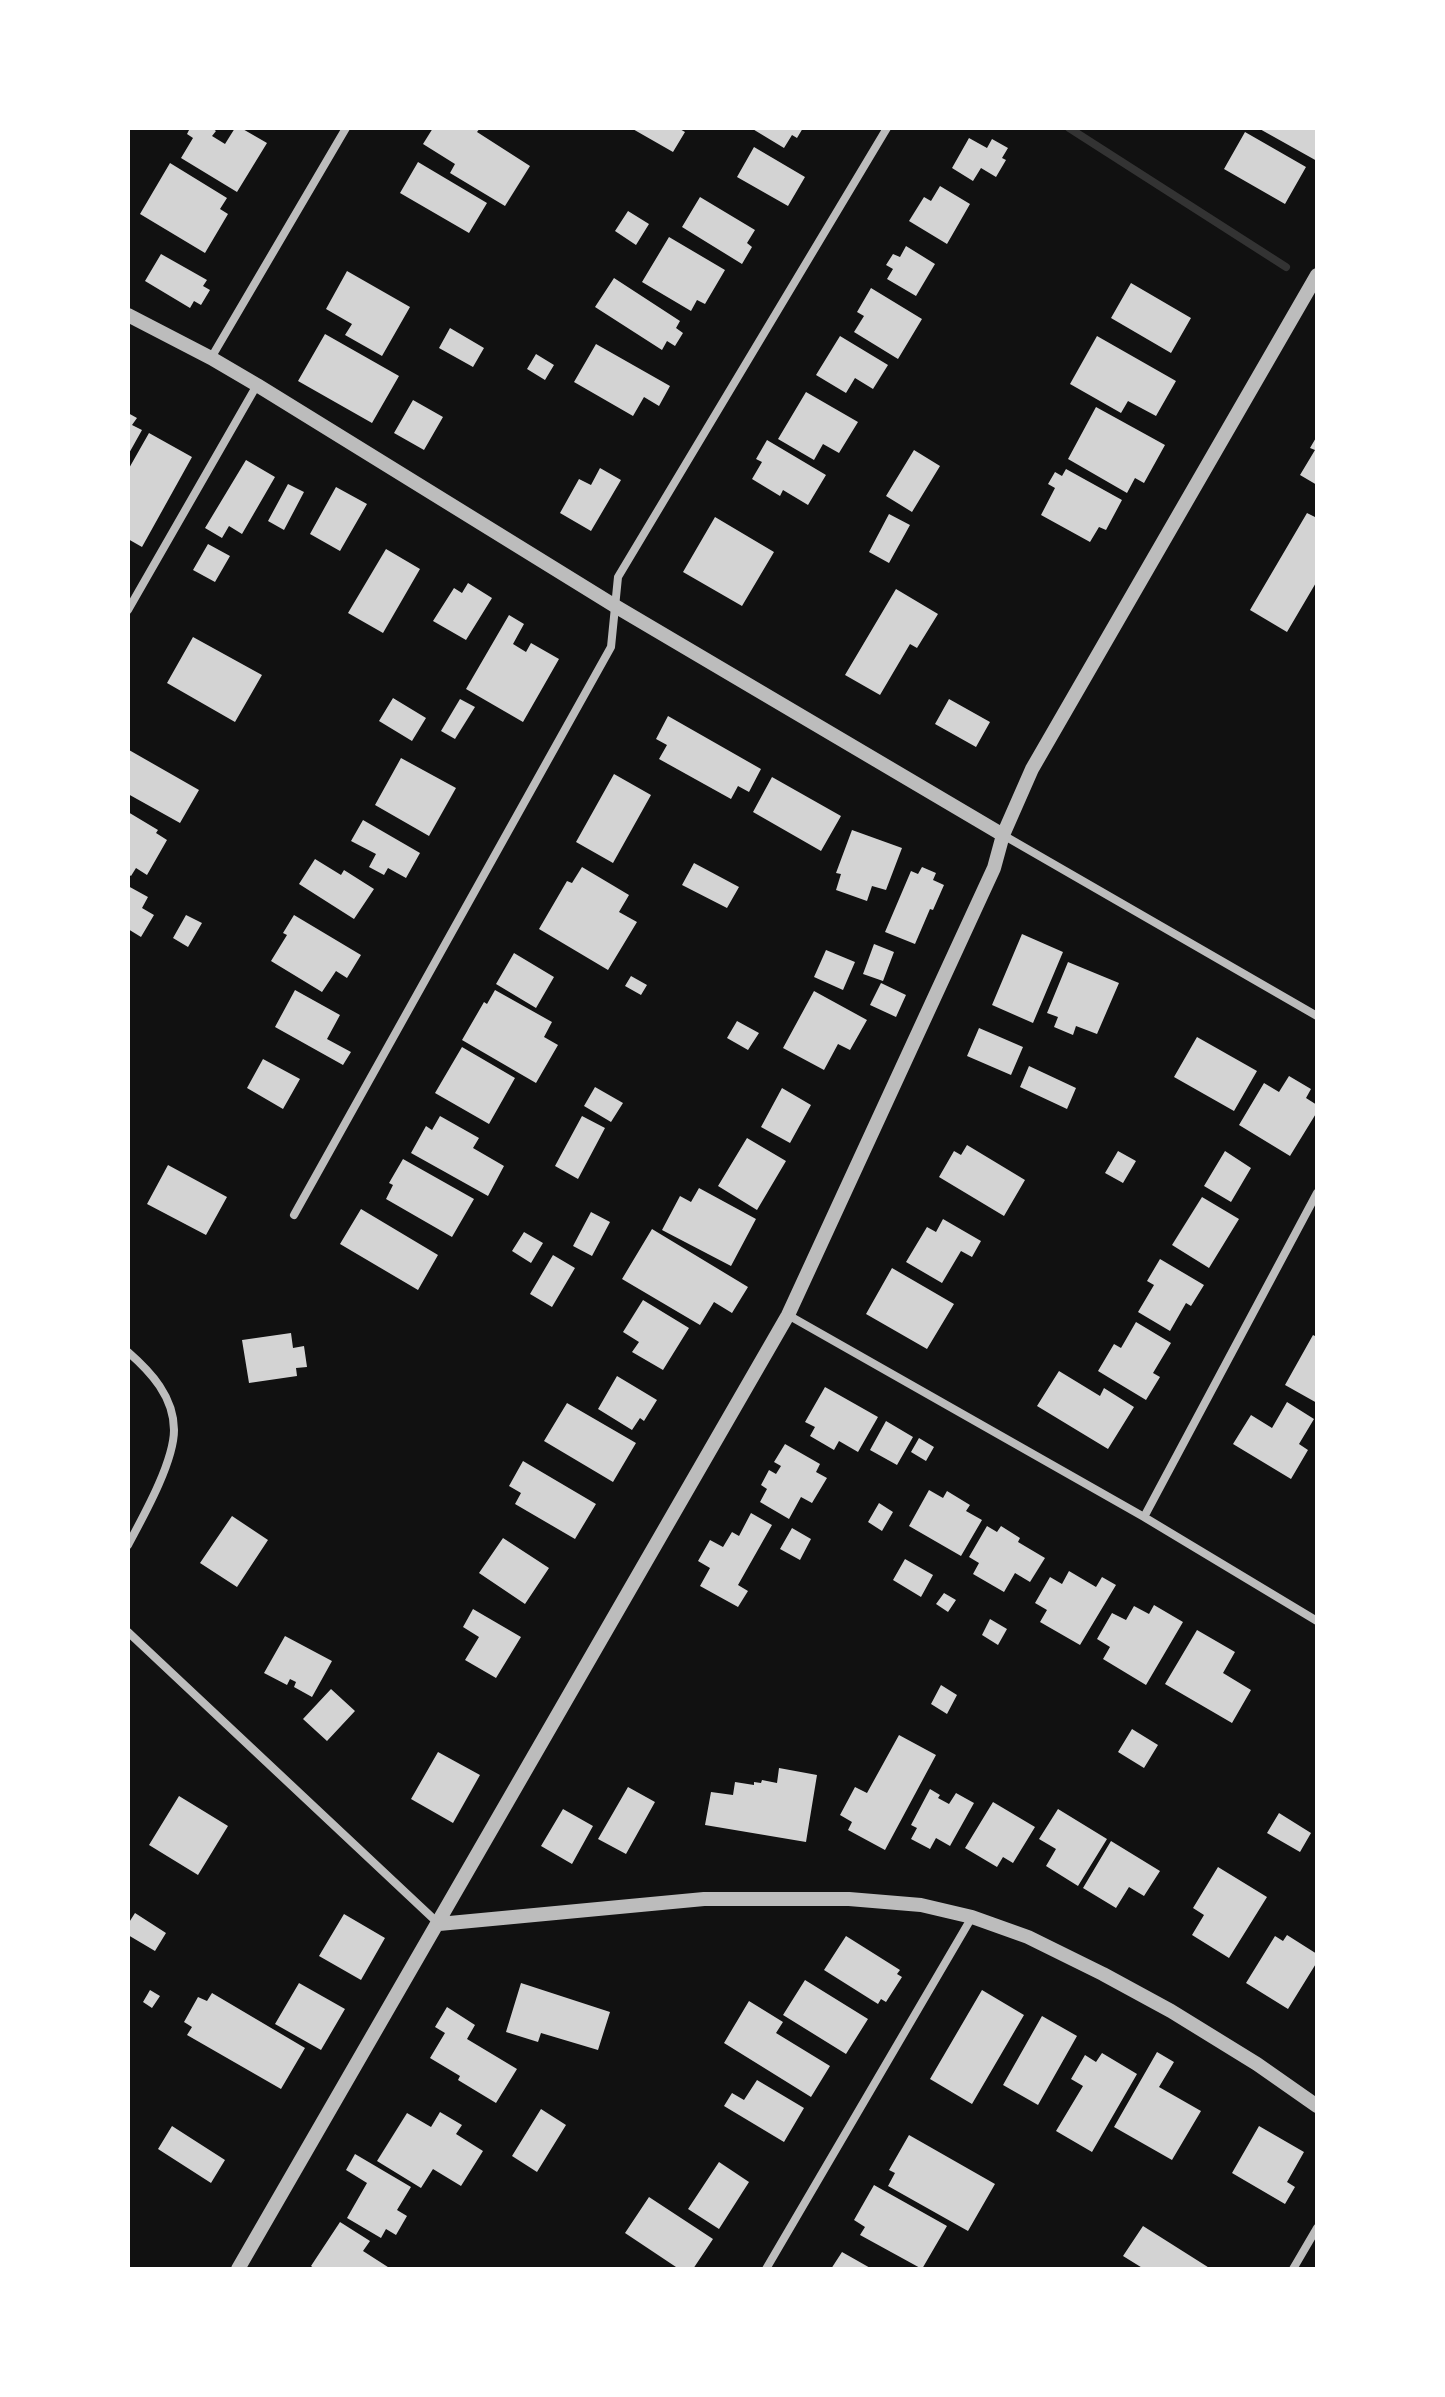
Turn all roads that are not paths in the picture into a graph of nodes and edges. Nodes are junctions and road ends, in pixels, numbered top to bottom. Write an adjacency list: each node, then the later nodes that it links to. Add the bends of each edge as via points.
1 (346, 128): 5 (street)
2 (887, 128): 7 (street, via 618,577)
3 (1317, 275): 9 (street, via 1032,769)
4 (128, 315): 5 (street)
5 (211, 358): 6 (street)
6 (257, 385): 7 (street); 8 (street)
7 (615, 606): 9 (street); 12 (street, via 611,647)
8 (128, 610)
9 (1003, 835): 10 (street); 13 (street, via 994,868)
10 (1317, 1016)
11 (1317, 1193): 15 (street)
12 (294, 1215)
13 (788, 1315): 15 (street); 20 (street)
14 (128, 1352): 16 (street, via 152,1374 169,1403 174,1430 168,1458)
15 (1144, 1517): 17 (street)
16 (128, 1545)
17 (1317, 1621)
18 (128, 1632): 20 (street)
19 (972, 1917): 20 (street, via 921,1905 849,1899 704,1899); 21 (street, via 1028,1937 1171,2011); 24 (street)
20 (439, 1924): 23 (street)
21 (1317, 2106)
22 (1317, 2228): 25 (street)
23 (238, 2269)
24 (766, 2269)
25 (1293, 2269)

